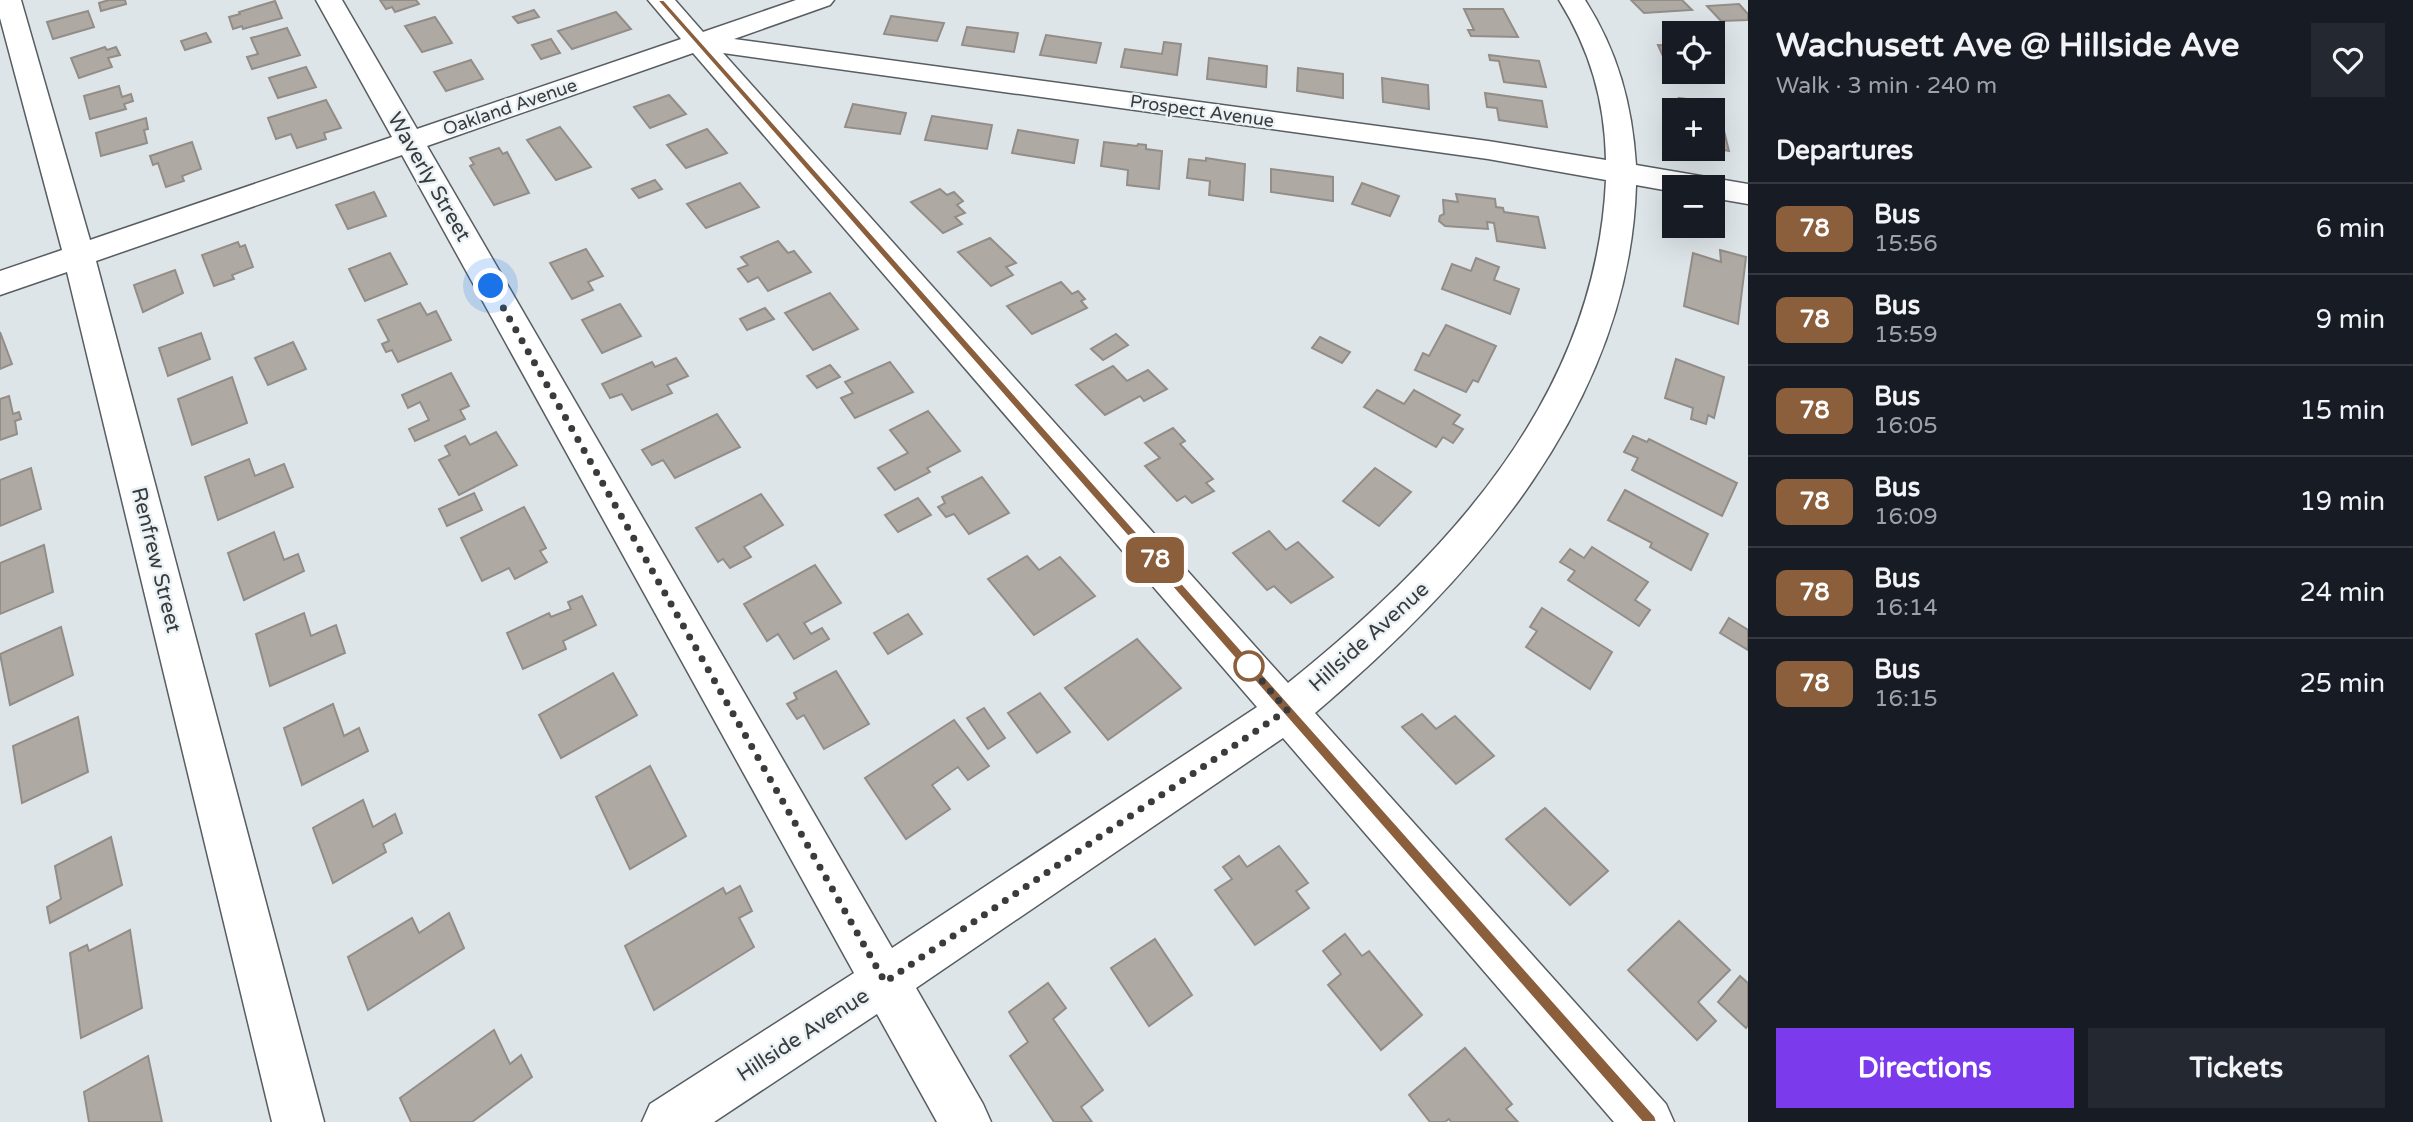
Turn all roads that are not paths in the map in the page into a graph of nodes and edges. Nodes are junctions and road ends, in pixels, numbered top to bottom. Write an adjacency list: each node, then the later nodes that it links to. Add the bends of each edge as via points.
1 (8, 0): 12 (street, Renfrew Street)
2 (329, 0): 7 (street, Waverly Street)
3 (661, 0): 6 (street)
4 (821, 0): 6 (street, Oakland Avenue)
5 (1572, 0): 8 (street, Hillside Avenue, via 1595,36 1606,67 1619,131)
6 (698, 42): 7 (street, Oakland Avenue); 8 (street, Prospect Avenue); 14 (street)
7 (409, 142): 12 (street, Oakland Avenue); 15 (street, Waverly Street)
8 (1621, 172): 9 (street, Prospect Avenue); 14 (street, Hillside Avenue, via 1607,288 1575,377 1546,434 1513,485 1425,588)
9 (1662, 179)
10 (1725, 190): 11 (street)
11 (1748, 194)
12 (79, 256): 13 (street, Oakland Avenue); 16 (street, Renfrew Street)
13 (0, 283)
14 (1287, 710): 15 (street, Hillside Avenue); 19 (street)
15 (885, 982): 17 (street, Hillside Avenue); 18 (street, Waverly Street)
16 (298, 1122)
17 (668, 1122)
18 (965, 1122)
19 (1648, 1122)

